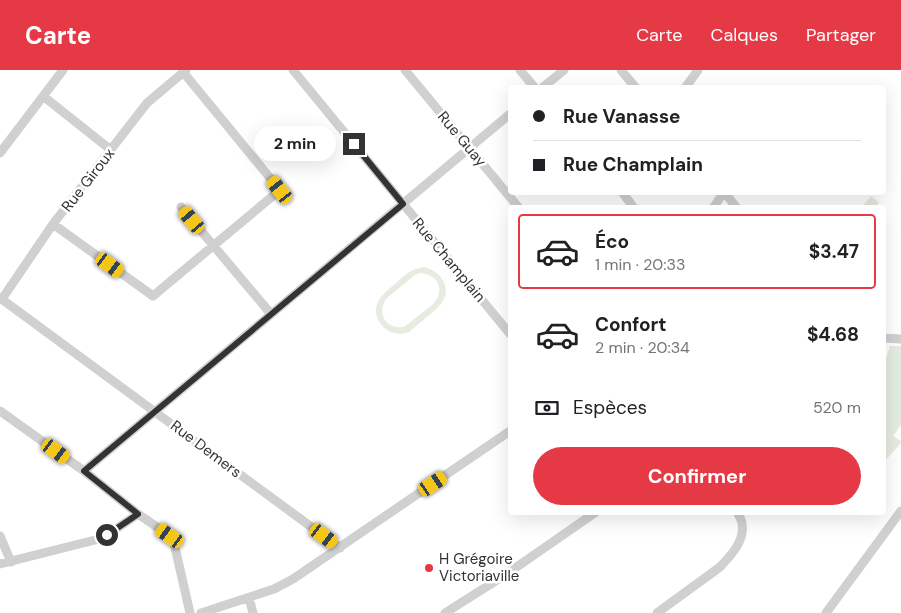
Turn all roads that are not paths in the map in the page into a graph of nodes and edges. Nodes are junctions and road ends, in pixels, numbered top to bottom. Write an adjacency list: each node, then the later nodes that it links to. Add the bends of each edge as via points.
1 (63, 70): 13 (street)
2 (293, 70): 21 (street, Rue Champlain)
3 (405, 70): 15 (street, Rue Guay)
4 (520, 70): 9 (street)
5 (564, 70): 10 (street)
6 (622, 70): 11 (street)
7 (698, 70): 12 (street)
8 (184, 71): 16 (street, Rue Giroux, via 147,103); 26 (street, via 280,190)
9 (532, 85)
10 (546, 85)
11 (634, 85)
12 (687, 85)
13 (43, 96): 16 (street); 17 (street)
14 (508, 116): 15 (street)
15 (470, 148): 19 (street, Rue Guay); 21 (street)
16 (111, 150): 25 (street, Rue Giroux)
17 (0, 153)
18 (508, 195): 22 (street, Rue Guay)
19 (508, 195)
20 (726, 195): 23 (street)
21 (403, 204): 28 (street); 29 (street, Rue Champlain)
22 (517, 205)
23 (735, 205)
24 (181, 207): 26 (street)
25 (53, 224): 26 (street, via 153,296); 27 (street, Rue Giroux)
26 (214, 245): 28 (street)
27 (1, 298): 33 (street, Rue Demers)
28 (271, 314): 33 (street)
29 (508, 332)
30 (886, 338): 31 (street)
31 (901, 339)
32 (0, 411): 35 (street)
33 (155, 411): 35 (street); 41 (street, Rue Demers)
34 (508, 433): 41 (street)
35 (84, 471): 37 (street)
36 (901, 511): 50 (street)
37 (138, 514): 42 (street, via 99,539); 45 (street, via 170,536 174,543)
38 (592, 515): 48 (street)
39 (738, 515): 49 (street, via 742,524 741,537 728,558)
40 (0, 536): 42 (street)
41 (340, 548): 44 (street, via 294,579)
42 (11, 562): 43 (street)
43 (0, 564)
44 (249, 598): 46 (street); 47 (street)
45 (190, 613)
46 (201, 613)
47 (253, 613)
48 (445, 613)
49 (656, 613)
50 (826, 613)

